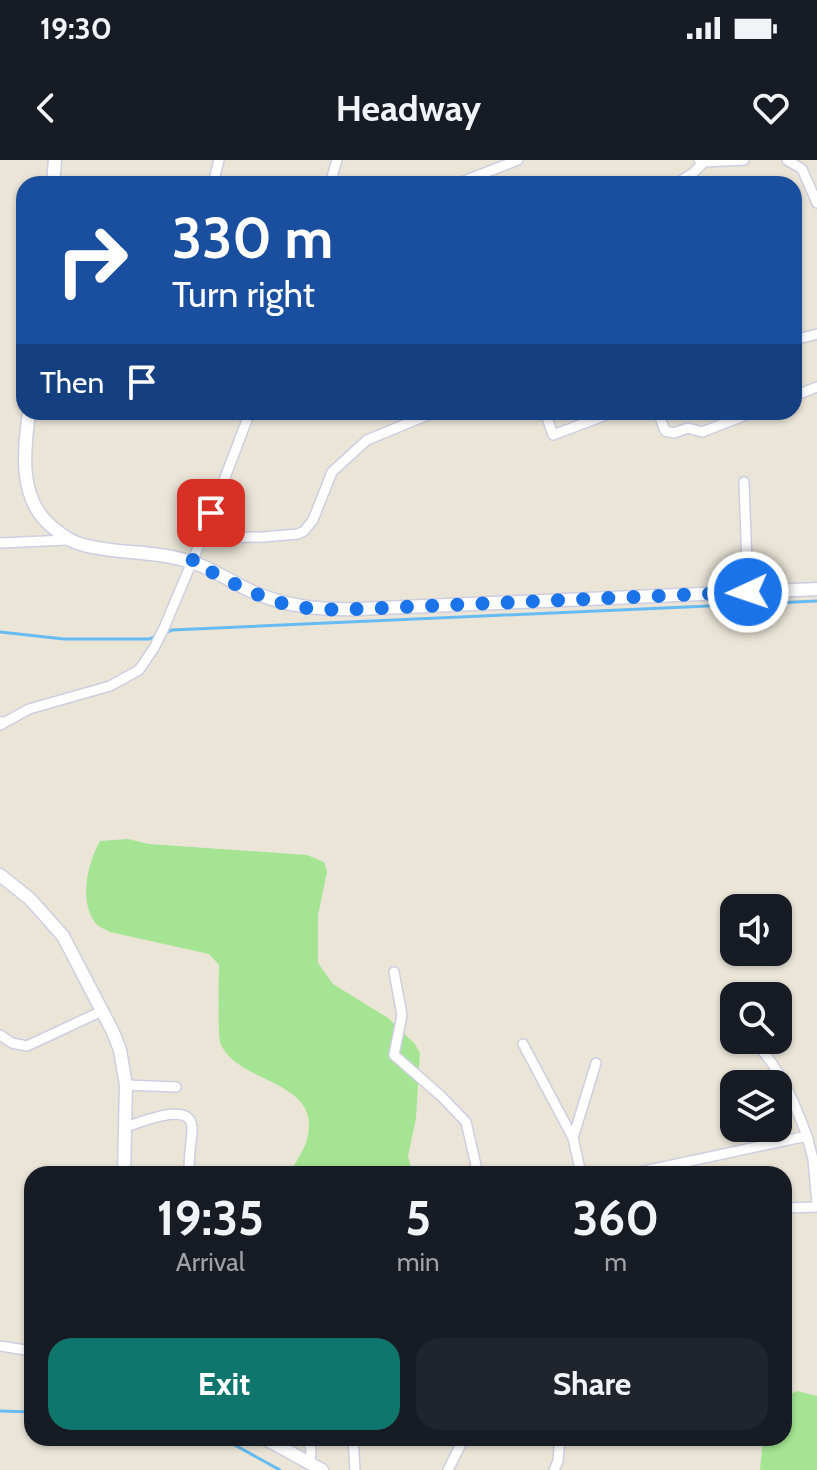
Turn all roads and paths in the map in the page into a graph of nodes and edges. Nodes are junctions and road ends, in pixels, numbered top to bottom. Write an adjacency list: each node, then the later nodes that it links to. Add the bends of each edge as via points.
1 (518, 160): 6 (street)
2 (744, 160): 4 (street)
3 (787, 160): 9 (street, via 802,169)
4 (703, 161): 5 (street)
5 (693, 173): 7 (street); 8 (street)
6 (477, 176)
7 (688, 176)
8 (694, 176)
9 (817, 203)
10 (28, 420): 19 (street, via 27,488 36,510)
11 (247, 420): 18 (street)
12 (412, 420): 18 (street, via 372,436 332,472 304,531)
13 (548, 420): 14 (street, via 553,435)
14 (593, 420)
15 (661, 420): 16 (street, via 665,431 674,433 688,428 702,432)
16 (733, 420)
17 (744, 482): 23 (street)
18 (202, 538): 21 (street)
19 (67, 540): 20 (street); 21 (street)
20 (0, 543)
21 (192, 562): 23 (street, via 254,593 327,610); 24 (street, via 139,670 110,686 29,709)
22 (817, 589): 23 (street)
23 (748, 592)
24 (0, 724)
25 (0, 875): 27 (street, via 63,936)
26 (394, 972): 39 (street, via 402,1015 394,1055 466,1122)
27 (102, 1011): 28 (street, via 27,1046); 32 (street, via 120,1050)
28 (0, 1035)
29 (523, 1044): 36 (street)
30 (765, 1054): 35 (street)
31 (596, 1063): 36 (street)
32 (126, 1085): 33 (street); 34 (street)
33 (176, 1087)
34 (125, 1127): 37 (street); 38 (street, via 168,1114 186,1115 192,1130)
35 (807, 1136): 41 (street); 42 (street)
36 (573, 1138): 40 (street)
37 (124, 1166)
38 (190, 1166)
39 (476, 1166)
40 (579, 1166)
41 (667, 1166)
42 (817, 1205): 43 (street)
43 (792, 1207)
44 (0, 1346): 45 (street)
45 (24, 1350)
46 (278, 1446): 51 (street)
47 (310, 1446): 51 (street)
48 (354, 1446): 52 (street)
49 (460, 1446): 53 (street)
50 (559, 1446): 54 (street)
51 (316, 1467)
52 (355, 1470)
53 (448, 1470)
54 (554, 1470)

